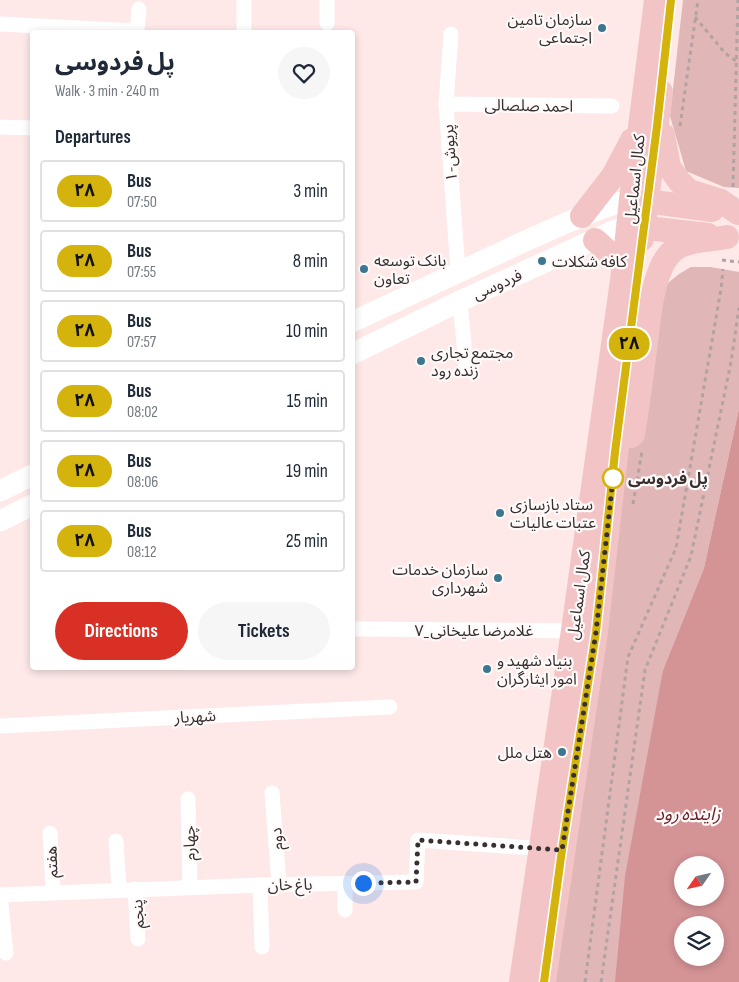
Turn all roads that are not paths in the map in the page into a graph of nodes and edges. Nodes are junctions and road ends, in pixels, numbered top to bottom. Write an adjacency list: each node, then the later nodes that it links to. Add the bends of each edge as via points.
1 (244, 0): 10 (street)
2 (326, 0): 6 (street)
3 (656, 0): 15 (main road, کمال اسماعیل)
4 (671, 0): 14 (main road, کمال اسماعیل)
5 (139, 9): 9 (street)
6 (327, 23)
7 (0, 24): 8 (street)
8 (117, 30)
9 (137, 30)
10 (244, 30)
11 (451, 34): 12 (street, ۱-پریوش)
12 (446, 104): 13 (street, احمد صلصالی); 25 (street, ۱-پریوش)
13 (612, 106)
14 (659, 108): 18 (main road, کمال اسماعیل); 19 (main road, via 666,157 674,176 689,191 721,201)
15 (641, 123): 18 (main road, کمال اسماعیل); 20 (main road, via 614,176)
16 (0, 127): 17 (street)
17 (30, 128)
18 (639, 200): 19 (main road); 20 (main road, فردوسی, via 607,206); 21 (main road, کمال اسماعیل)
19 (738, 213)
20 (582, 216): 25 (main road, فردوسی)
21 (637, 226): 22 (main road); 23 (main road, فردوسی); 24 (main road, کمال اسماعیل); 30 (main road, کمال اسماعیل)
22 (733, 238): 30 (main road, via 701,241 677,248 661,267 654,289 633,434)
23 (595, 240): 24 (main road); 26 (main road, فردوسی)
24 (624, 266): 36 (main road, کمال اسماعیل)
25 (458, 272): 27 (main road, فردوسی)
26 (460, 301): 28 (main road, فردوسی); 29 (street)
27 (355, 321)
28 (355, 353)
29 (466, 367)
30 (615, 452): 36 (main road, کمال اسماعیل)
31 (30, 476): 32 (main road)
32 (0, 491)
33 (30, 506): 34 (main road)
34 (0, 521)
35 (355, 629): 36 (street, ۷_غلامرضا علیخانی)
36 (584, 631): 43 (main road, کمال اسماعیل)
37 (390, 707): 38 (street, شهریار)
38 (0, 726)
39 (272, 793): 45 (street, دوم)
40 (188, 799): 47 (street, چهارم)
41 (50, 832): 50 (street, هفتم)
42 (116, 841): 48 (street)
43 (551, 850): 44 (street, باغ خان, via 418,840 416,882); 56 (main road, کمال اسماعیل); 57 (main road, کمال اسماعیل)
44 (345, 883): 45 (street, باغ خان); 52 (street)
45 (280, 884): 46 (street, باغ خان)
46 (260, 885): 47 (street, باغ خان); 54 (street)
47 (190, 887): 49 (street, باغ خان)
48 (119, 889): 49 (street, باغ خان); 50 (street, باغ خان)
49 (135, 890): 53 (street, پنجم)
50 (53, 892): 51 (street, باغ خان)
51 (0, 895): 55 (street)
52 (345, 910)
53 (138, 939)
54 (262, 947)
55 (6, 953)
56 (521, 982)
57 (544, 982)

